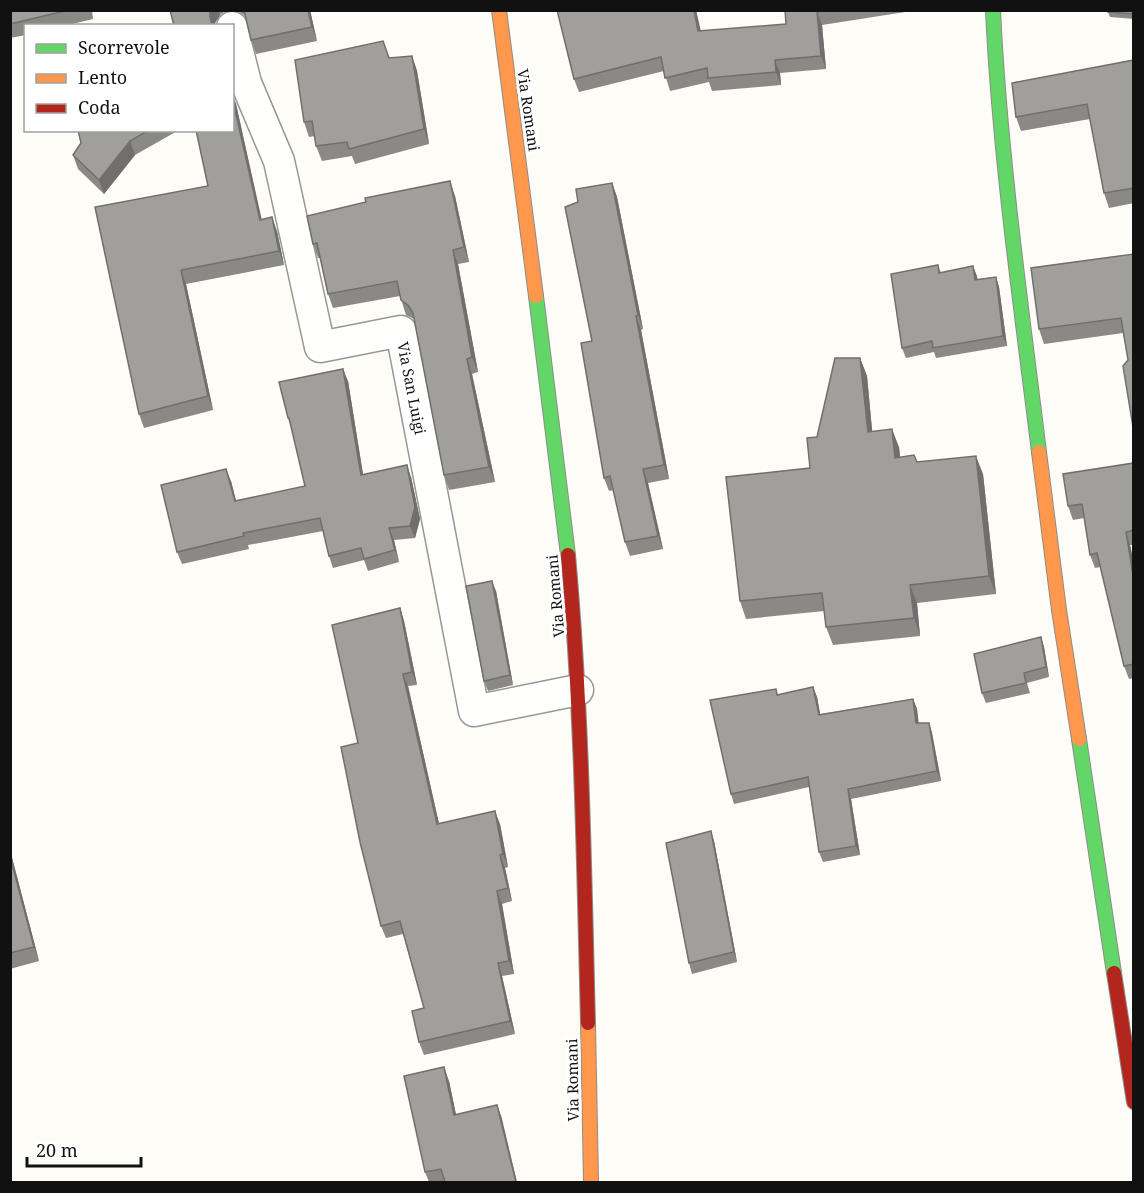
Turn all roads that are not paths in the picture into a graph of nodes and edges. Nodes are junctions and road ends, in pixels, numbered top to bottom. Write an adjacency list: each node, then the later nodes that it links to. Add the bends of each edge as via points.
1 (500, 10): 4 (street, Via Romani, via 567,538)
2 (993, 10): 5 (street, via 1014,253 1059,610)
3 (234, 34): 4 (street, Via San Luigi, via 246,83 279,161 320,346 401,331 474,711)
4 (578, 690): 6 (street, Via Romani)
5 (1134, 1102)
6 (591, 1182)

